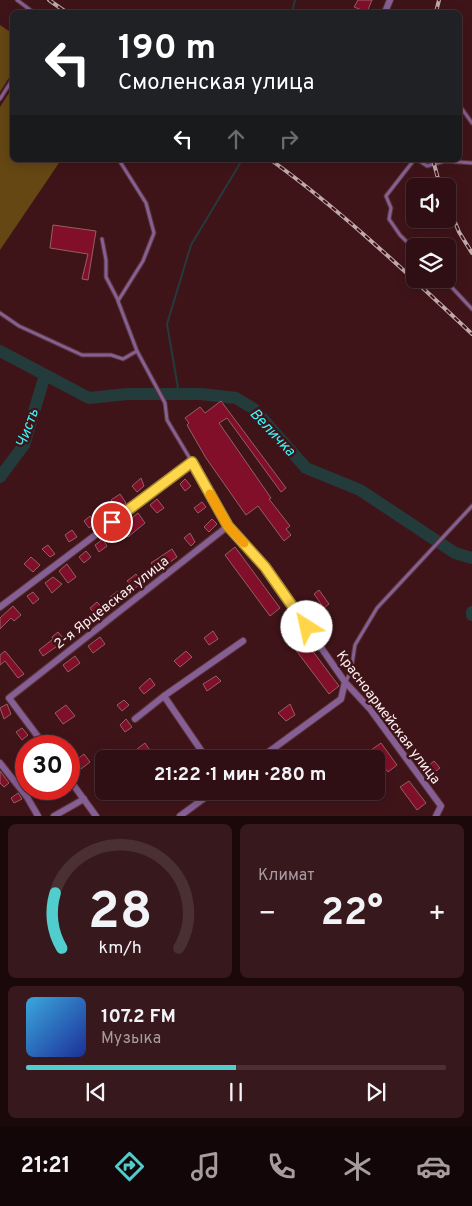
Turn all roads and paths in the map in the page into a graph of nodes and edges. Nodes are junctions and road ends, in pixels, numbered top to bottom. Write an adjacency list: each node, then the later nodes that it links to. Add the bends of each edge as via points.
1 (17, 0): 2 (lane)
2 (30, 10)
3 (10, 83): 4 (lane)
4 (0, 99)
5 (462, 109): 6 (lane)
6 (472, 123)
7 (120, 162): 16 (lane, via 146,204 154,232 143,261)
8 (412, 162): 14 (lane, via 386,196 392,208 389,219)
9 (421, 162): 10 (lane, via 427,166)
10 (441, 162)
11 (458, 162): 12 (lane)
12 (472, 163)
13 (102, 239): 16 (lane, via 106,276)
14 (406, 242)
15 (452, 288): 17 (lane)
16 (118, 301): 19 (lane)
17 (472, 309)
18 (0, 313): 19 (lane, via 19,326 82,355 112,355 123,359)
19 (137, 351): 20 (lane, via 165,403 166,420)
20 (192, 462): 22 (street, Красноармейская улица); 23 (street)
21 (472, 506): 25 (lane, via 377,608 356,645 352,671)
22 (228, 526): 25 (street, Красноармейская улица, via 265,567); 28 (street, 2-я Ярцевская улица, via 9,698)
23 (0, 607)
24 (242, 641): 26 (street)
25 (345, 682): 30 (street, via 341,699); 39 (street, Красноармейская улица, via 370,709 441,806)
26 (164, 696): 27 (street); 29 (street)
27 (134, 719)
28 (37, 735)
29 (201, 750)
30 (271, 750)
31 (0, 763): 35 (street, via 28,797)
32 (80, 794): 33 (street)
33 (84, 799): 36 (street); 37 (street)
34 (202, 800): 38 (street)
35 (38, 816)
36 (54, 816)
37 (96, 816)
38 (180, 816)
39 (436, 816)

